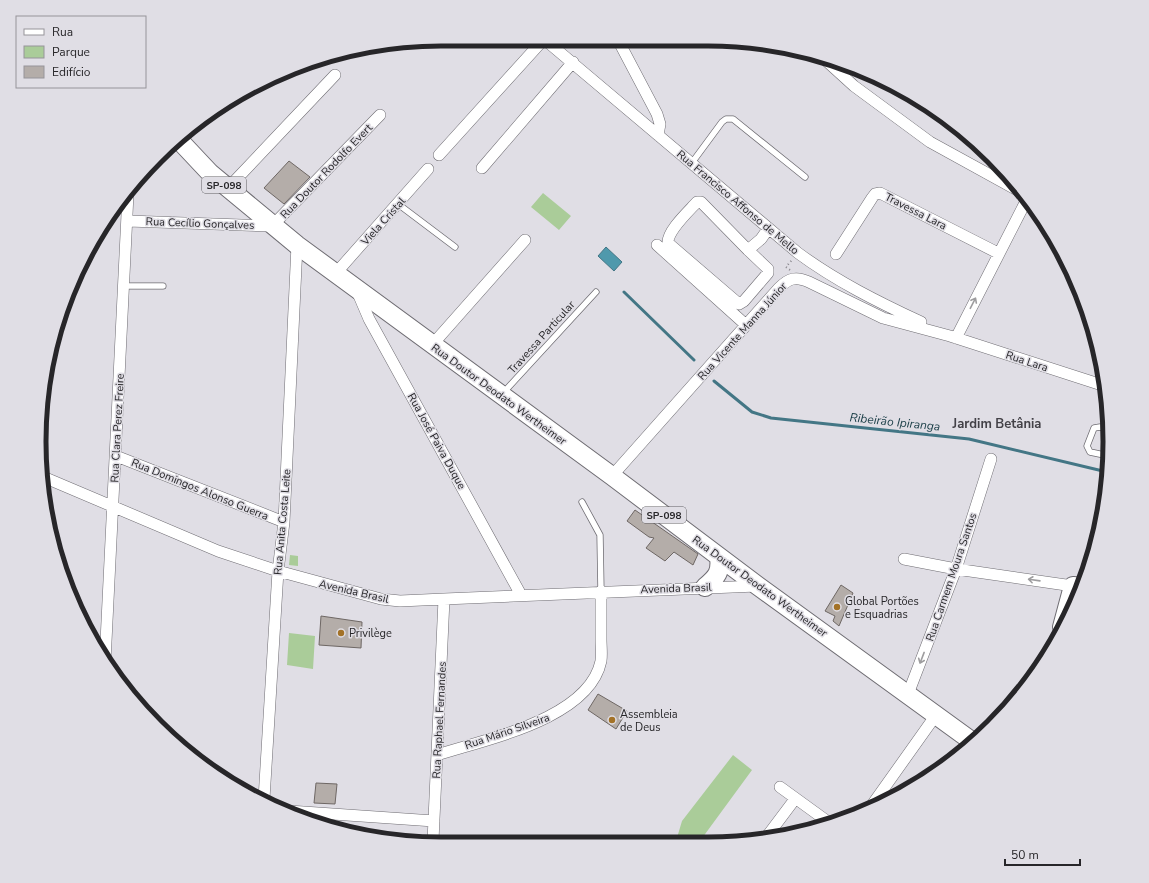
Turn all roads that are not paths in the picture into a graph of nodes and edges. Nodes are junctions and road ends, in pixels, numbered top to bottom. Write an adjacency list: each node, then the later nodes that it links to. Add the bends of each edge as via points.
1 (538, 46): 10 (street)
2 (553, 46): 4 (street, Rua Francisco Affonso de Mello)
3 (621, 46): 8 (street, via 657,114 660,124)
4 (573, 62): 8 (street, Rua Francisco Affonso de Mello); 12 (street)
5 (832, 66): 15 (street, via 860,91 930,142)
6 (335, 75): 16 (street)
7 (380, 115): 21 (street, Rua Doutor Rodolfo Evert)
8 (658, 135): 11 (street, Rua Francisco Affonso de Mello)
9 (182, 143): 16 (main road, SP-098, via 196,160)
10 (439, 155)
11 (691, 164): 14 (lane, via 722,122 733,119); 22 (street, Rua Francisco Affonso de Mello)
12 (482, 168)
13 (428, 169): 18 (street, Viela Cristal)
14 (805, 177)
15 (1008, 185)
16 (228, 188): 21 (main road, SP-098)
17 (128, 201): 20 (street, Rua Clara Perez Freire)
18 (398, 204): 26 (lane); 30 (street, Viela Cristal)
19 (1024, 205): 28 (street)
20 (128, 221): 21 (street, Rua Cecílio Gonçalves); 31 (street, Rua Clara Perez Freire)
21 (272, 226): 24 (main road, SP-098)
22 (768, 229): 27 (street); 36 (street, Rua Francisco Affonso de Mello, via 823,272 873,300)
23 (525, 240): 37 (street)
24 (297, 245): 30 (main road, SP-098); 48 (street, Rua Anita Costa Leite)
25 (658, 245): 35 (street)
26 (455, 247)
27 (748, 250): 27 (street, via 768,269 768,273 739,304 668,243 668,238 697,202 701,202)
28 (998, 253): 29 (street, Travessa Lara, via 880,193 872,198); 36 (street, one-way to 28)
29 (836, 254)
30 (336, 273): 33 (main road, SP-098)
31 (124, 286): 32 (lane); 42 (street, Rua Clara Perez Freire)
32 (163, 286)
33 (355, 287): 37 (main road, Rua Doutor Deodato Wertheimer / SP-098); 57 (street, Rua José Paiva Duque, via 369,319)
34 (596, 292): 39 (lane, Travessa Particular)
35 (746, 325): 36 (street, Rua Vicente Manna Júnior, via 785,282 792,278 801,278 883,318); 44 (street, Rua Vicente Manna Júnior)
36 (953, 337): 38 (street, Rua Lara)
37 (432, 345): 39 (main road, Rua Doutor Deodato Wertheimer / SP-098)
38 (1099, 384)
39 (501, 395): 44 (main road, Rua Doutor Deodato Wertheimer / SP-098)
40 (1102, 428): 41 (lane, via 1094,428 1087,446 1090,452)
41 (1102, 455)
42 (116, 456): 47 (street, Rua Clara Perez Freire); 48 (street, Rua Domingos Alonso Guerra)
43 (991, 459): 51 (street, Rua Carmem Moura Santos)
44 (612, 476): 49 (main road, Rua Doutor Deodato Wertheimer / SP-098)
45 (48, 479): 47 (street, Avenida Brasil)
46 (582, 502): 56 (lane, via 600,535)
47 (113, 507): 52 (street, Avenida Brasil, via 218,551); 59 (street, Rua Clara Perez Freire)
48 (284, 522): 52 (street, Rua Anita Costa Leite)
49 (719, 556): 53 (main road, Rua Doutor Deodato Wertheimer / SP-098); 55 (main road, via 721,568 718,575)
50 (904, 558): 51 (street)
51 (956, 569): 54 (street, one-way to 51); 60 (street, Rua Carmem Moura Santos, one-way to 60)
52 (278, 571): 58 (street, Avenida Brasil, via 382,599); 65 (street, Rua Anita Costa Leite)
53 (758, 586): 55 (street, Avenida Brasil); 60 (main road, Rua Doutor Deodato Wertheimer / SP-098)
54 (1076, 586)
55 (705, 587): 56 (street, Avenida Brasil)
56 (601, 591): 57 (street, Avenida Brasil); 63 (street, Rua Mário Silveira, via 601,660 594,681 583,694 555,714 521,728)
57 (521, 595): 58 (street, Avenida Brasil)
58 (444, 599): 63 (street, Rua Raphael Fernandes)
59 (106, 649)
60 (908, 694): 61 (main road, Rua Doutor Deodato Wertheimer / SP-098)
61 (936, 714): 62 (main road, Rua Doutor Deodato Wertheimer / SP-098); 67 (street)
62 (968, 739)
63 (437, 755): 70 (street, Rua Raphael Fernandes)
64 (780, 787): 66 (street)
65 (264, 795)
66 (795, 799): 69 (street); 71 (street)
67 (876, 799)
68 (304, 812): 70 (street)
69 (824, 819)
70 (434, 822): 72 (street, Rua Raphael Fernandes)
71 (770, 832)
72 (433, 837)

